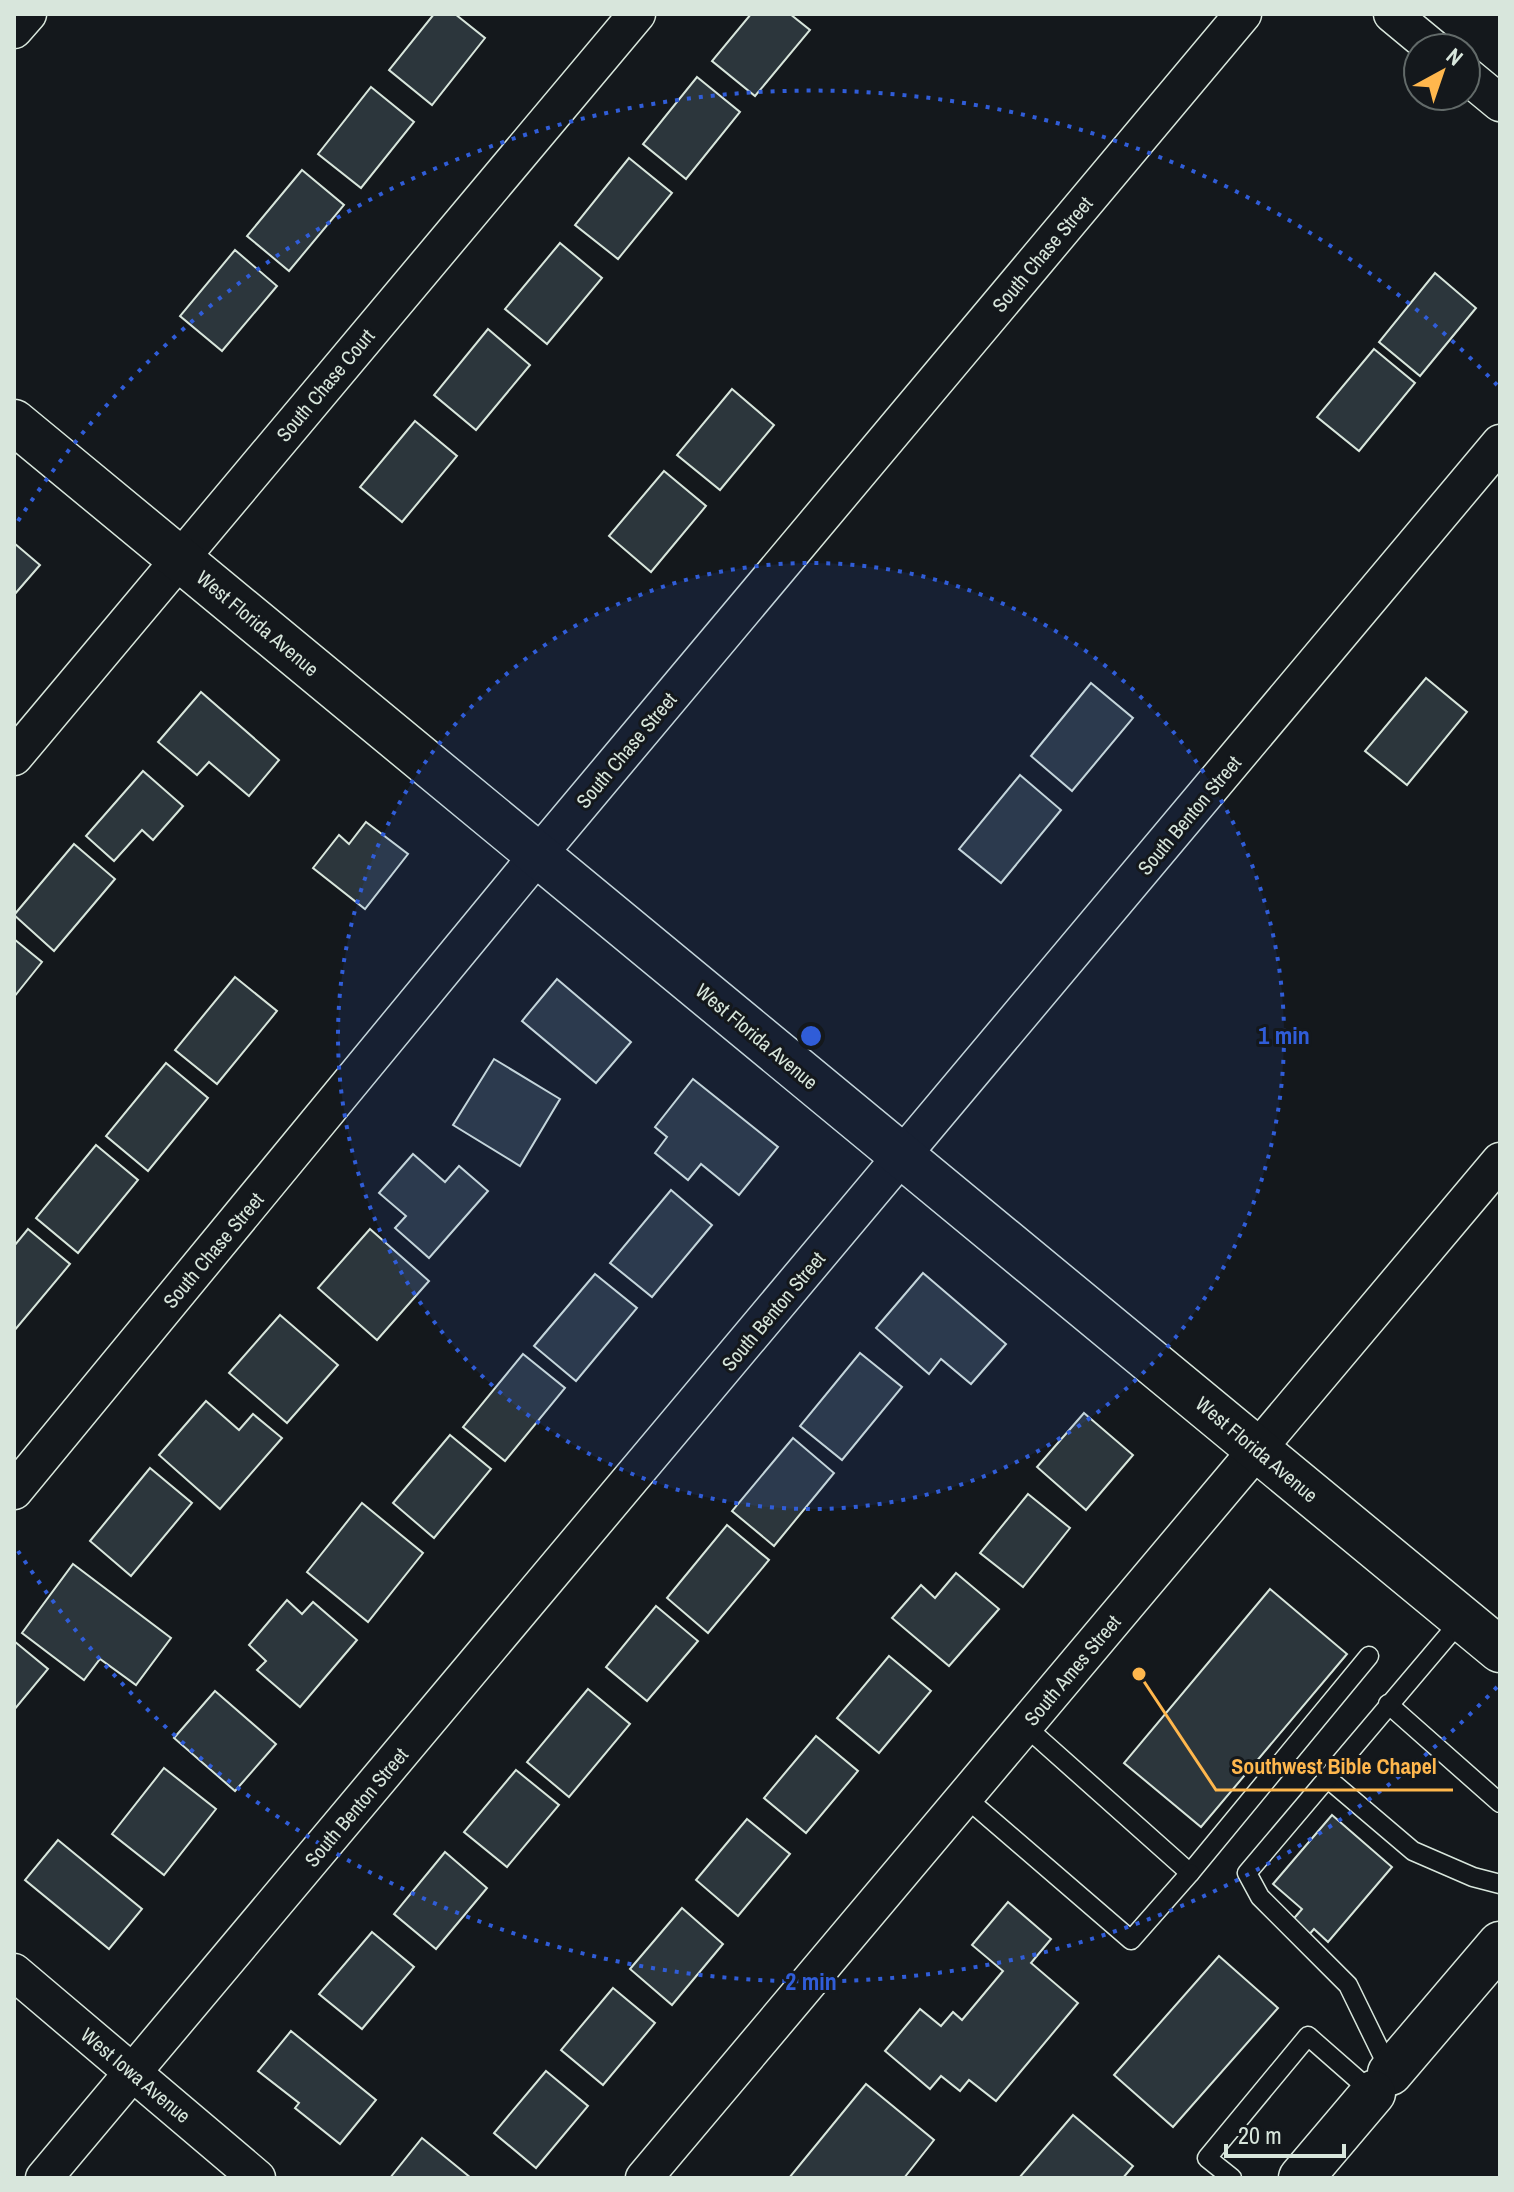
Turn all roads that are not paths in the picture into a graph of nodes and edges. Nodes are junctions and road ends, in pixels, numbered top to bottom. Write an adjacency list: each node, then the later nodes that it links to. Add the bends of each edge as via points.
1 (28, 14): 5 (street)
2 (637, 14): 11 (street, South Chase Court)
3 (1243, 14): 13 (street, South Chase Street)
4 (1392, 14): 6 (street)
5 (14, 30)
6 (1414, 32)
7 (1482, 88): 8 (street)
8 (1500, 103)
9 (14, 422): 11 (street, West Florida Avenue)
10 (1500, 443): 14 (street, South Benton Street)
11 (179, 558): 12 (street, South Chase Court); 13 (street, West Florida Avenue)
12 (14, 757)
13 (538, 855): 14 (street, West Florida Avenue); 17 (street, South Chase Street)
14 (903, 1157): 16 (street, West Florida Avenue); 30 (street, South Benton Street)
15 (1500, 1161): 16 (street, South Ames Street)
16 (1258, 1449): 18 (street, West Florida Avenue); 22 (street, South Ames Street)
17 (14, 1491)
18 (1462, 1619): 19 (street, West Florida Avenue); 21 (lane)
19 (1500, 1650)
20 (1369, 1656): 26 (lane)
21 (1388, 1704): 23 (lane); 25 (lane)
22 (1025, 1726): 24 (street, South Ames Street); 26 (lane)
23 (1327, 1778): 27 (lane, via 1413,1851); 31 (lane, via 1247,1873 1260,1897 1348,1985)
24 (965, 1797): 26 (lane, via 1131,1940); 34 (street, South Ames Street)
25 (1500, 1803)
26 (1190, 1873)
27 (1500, 1884)
28 (1500, 1944): 31 (street)
29 (14, 1972): 30 (street, West Iowa Avenue)
30 (133, 2072): 32 (street, South Benton Street); 33 (street, West Iowa Avenue)
31 (1382, 2083): 35 (lane, via 1308,2036 1207,2158); 36 (street)
32 (44, 2178)
33 (257, 2178)
34 (644, 2178)
35 (1232, 2178)
36 (1301, 2178)

